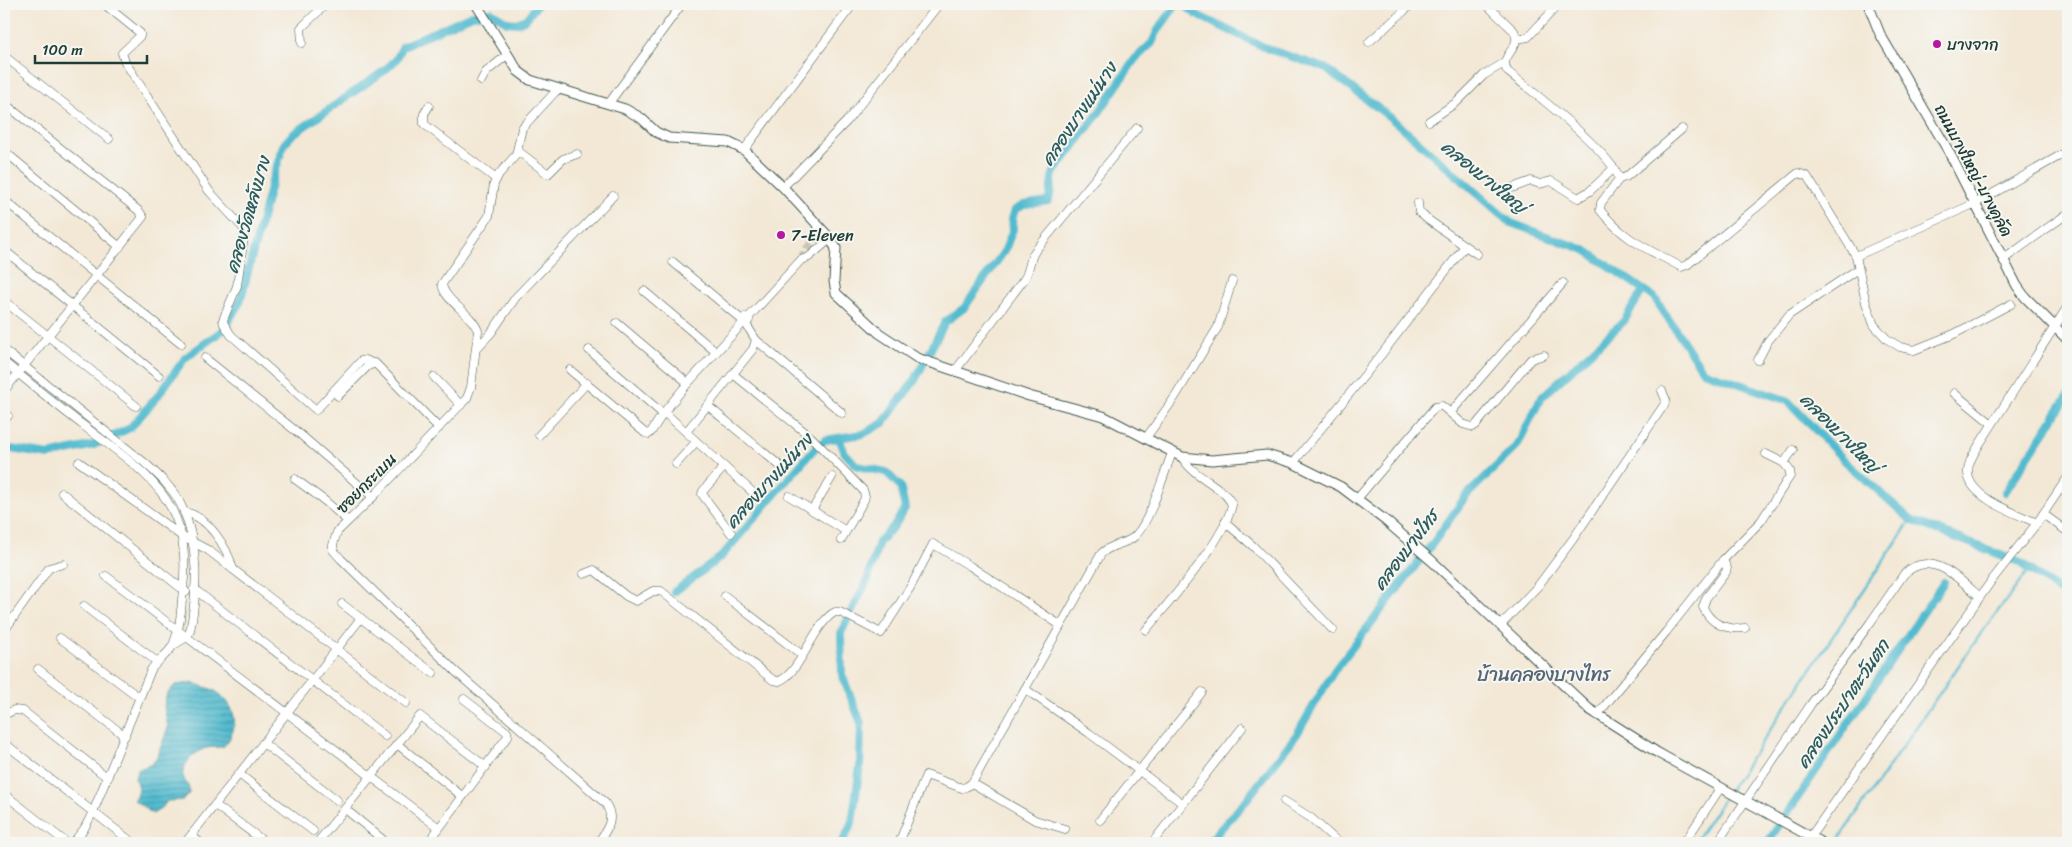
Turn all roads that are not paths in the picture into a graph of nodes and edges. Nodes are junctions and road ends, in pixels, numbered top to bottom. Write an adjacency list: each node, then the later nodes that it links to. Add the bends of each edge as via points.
1 (104, 4): 75 (street, via 140,32 140,36 122,53 125,62 209,191 245,230 237,286 224,316 224,324 231,335 316,410 361,361)
2 (326, 4): 13 (street, via 301,28)
3 (476, 4): 14 (street)
4 (682, 4): 20 (street)
5 (853, 4): 26 (street)
6 (939, 4): 36 (street, via 847,121)
7 (1412, 4): 12 (street)
8 (1486, 4): 11 (street, via 1514,31)
9 (1560, 4): 11 (street, via 1528,37)
10 (1868, 4): 41 (street, ถนนบางใหญ่-บางคูลัด, via 1880,34)
11 (1517, 39): 16 (street)
12 (1370, 42)
13 (302, 43)
14 (507, 55): 17 (street, via 486,72); 18 (street, via 523,76)
15 (4, 56): 25 (street)
16 (1504, 62): 22 (street); 33 (street, via 1508,72 1582,134)
17 (481, 81)
18 (557, 90): 20 (street); 28 (street, ซอยกระเบน, via 525,123)
19 (4, 103): 45 (street, via 139,211 143,217)
20 (609, 103): 26 (street, via 632,113 656,132 670,138 728,142)
21 (429, 106): 34 (street, via 424,114 424,124)
22 (1429, 121)
23 (1137, 128): 78 (street, via 1034,252 1025,278)
24 (1682, 129): 35 (street, via 1626,177)
25 (109, 140)
26 (744, 150): 36 (street)
27 (4, 151): 45 (street)
28 (518, 151): 30 (street, via 548,174 563,159); 34 (street, ซอยกระเบน)
29 (2068, 151): 31 (street)
30 (577, 154)
31 (2061, 156): 32 (street); 41 (street)
32 (2068, 160)
33 (1614, 168): 35 (street); 37 (street, via 1578,198 1551,181 1540,184 1531,181)
34 (496, 179): 67 (street, ซอยกระเบน, via 490,216 442,284 446,293 475,323)
35 (1619, 179): 48 (street, via 1601,202 1600,210 1635,243 1682,267 1798,173 1807,176)
36 (783, 187): 43 (street)
37 (1508, 189)
38 (613, 196): 67 (street, via 516,298)
39 (4, 200): 52 (street)
40 (1418, 203): 44 (street, via 1419,212 1427,220)
41 (1976, 203): 48 (street); 49 (street, ถนนบางใหญ่-บางคูลัด)
42 (2067, 214): 49 (street)
43 (830, 239): 60 (street, via 801,260); 78 (street, via 837,252 836,293 879,333 917,358)
44 (1465, 246): 47 (street); 110 (street)
45 (120, 247): 52 (street)
46 (4, 250): 58 (street)
47 (1477, 254)
48 (1856, 256): 51 (street)
49 (2004, 259): 57 (street, ถนนบางใหญ่-บางคูลัด, via 2016,286)
50 (673, 262): 60 (street)
51 (1858, 269): 57 (street, via 1874,325 1887,339 1909,350 1930,345); 73 (street, via 1789,315 1768,341)
52 (97, 276): 58 (street); 66 (street)
53 (1232, 281): 101 (street, via 1218,327 1176,397)
54 (1563, 283): 94 (street)
55 (644, 291): 70 (street)
56 (4, 301): 63 (street)
57 (2018, 301): 62 (street, ถนนบางใหญ่-บางคูลัด)
58 (73, 306): 63 (street); 81 (street)
59 (2068, 306): 62 (street)
60 (745, 321): 64 (street); 70 (street)
61 (617, 323): 84 (street)
62 (2054, 327): 65 (street, ถนนบางใหญ่-บางคูลัด); 97 (street)
63 (48, 336): 76 (street); 91 (street)
64 (756, 340): 80 (street); 96 (street)
65 (2068, 340)
66 (181, 344)
67 (478, 347): 90 (street, ซอยกระเบน, via 472,387)
68 (4, 350): 76 (street)
69 (589, 350): 95 (street)
70 (716, 352): 84 (street)
71 (1544, 355): 94 (street, via 1531,359 1476,425 1468,426)
72 (206, 358): 121 (street)
73 (1758, 360)
74 (4, 362): 79 (street)
75 (372, 363): 88 (street); 98 (street, via 377,364)
76 (24, 366): 79 (street); 89 (street)
77 (570, 370): 83 (street)
78 (954, 370): 101 (street, via 1029,396 1103,416)
79 (18, 374): 86 (street); 93 (street)
80 (734, 374): 92 (street); 130 (street, via 811,437 863,490 865,496)
81 (159, 376)
82 (434, 377): 90 (street)
83 (587, 383): 95 (street, via 646,433 651,432); 100 (street)
84 (688, 383): 95 (street)
85 (1662, 391): 149 (street, via 1666,400 1664,405 1593,510 1538,586)
86 (4, 392)
87 (1954, 393): 97 (street)
88 (338, 396)
89 (70, 404): 93 (street); 104 (street)
90 (461, 405): 98 (street, ซอยกระเบน)
91 (136, 406)
92 (708, 406): 99 (street); 113 (street)
93 (65, 411): 104 (street)
94 (1451, 412): 123 (street, via 1439,405 1428,413)
95 (664, 413): 99 (street)
96 (842, 413)
97 (1992, 424): 129 (street, via 1970,461 1968,475 1982,495)
98 (439, 428): 121 (street, ซอยกระเบน)
99 (686, 432): 102 (street)
100 (539, 435)
101 (1146, 438): 105 (street)
102 (696, 442): 112 (street); 114 (street)
103 (1793, 450): 111 (street)
104 (124, 452): 109 (street); 115 (street)
105 (1172, 453): 107 (street); 148 (street, via 1140,531 1101,554)
106 (1766, 454): 111 (street)
107 (1182, 457): 110 (street, via 1212,460 1267,455); 128 (street, via 1190,470 1230,500 1231,509)
108 (79, 462): 133 (street)
109 (146, 463): 115 (street); 125 (street, via 164,480)
110 (1293, 463): 123 (street)
111 (1784, 463): 136 (street, via 1790,471 1785,485 1761,521)
112 (676, 464)
113 (779, 465)
114 (724, 467): 122 (street); 132 (street, via 702,494)
115 (139, 470): 133 (street, via 158,487 168,502)
116 (832, 477): 124 (street)
117 (2068, 477): 126 (street)
118 (295, 479): 127 (street)
119 (62, 493): 141 (street)
120 (789, 496): 124 (street)
121 (373, 497): 127 (street, ซอยกระเบน)
122 (759, 498)
123 (1357, 498): 149 (street, via 1432,561)
124 (812, 510): 130 (street)
125 (184, 512): 135 (street); 138 (street, via 195,514 223,543)
126 (2043, 514): 129 (street); 131 (street)
127 (348, 521): 209 (street, ซอยกระเบน, via 333,540 333,550 341,559 456,672 606,803 612,816)
128 (1225, 522): 151 (street, via 1208,551); 152 (street, via 1253,546)
129 (2036, 523): 144 (street)
130 (846, 531): 134 (street)
131 (2068, 532)
132 (731, 533)
133 (183, 537): 135 (street); 141 (street)
134 (841, 540)
135 (194, 542): 138 (street); 142 (street)
136 (1724, 560): 150 (street, via 1726,572 1703,607 1720,626); 171 (street)
137 (63, 564): 153 (street, via 49,568)
138 (233, 569): 158 (street)
139 (584, 574): 159 (street, via 594,570 626,596 636,600 653,591 661,591 773,680 779,681 788,675)
140 (106, 576): 154 (street)
141 (183, 590): 142 (street); 154 (street)
142 (194, 593): 155 (street); 163 (street)
143 (725, 596): 159 (street)
144 (1980, 597): 188 (street, via 1940,567 1926,563 1911,567); 199 (street)
145 (342, 604): 147 (street)
146 (84, 606): 160 (street)
147 (361, 618): 158 (street); 162 (street)
148 (1060, 625): 159 (street, via 933,544 881,634 835,612); 164 (street)
149 (1500, 626): 171 (street)
150 (1745, 628)
151 (1146, 630)
152 (1333, 630)
153 (4, 631)
154 (178, 631): 155 (street); 157 (street)
155 (187, 637): 157 (street); 169 (street)
156 (60, 638): 166 (street)
157 (172, 646): 160 (street)
158 (337, 649): 163 (street); 168 (street)
159 (802, 655)
160 (156, 662): 166 (street)
161 (38, 669): 173 (street)
162 (433, 673)
163 (313, 680): 169 (street); 174 (street)
164 (1025, 690): 179 (street); 183 (street)
165 (1202, 692): 179 (street)
166 (140, 698): 173 (street)
167 (464, 699): 178 (street, via 507,732 508,736)
168 (406, 703)
169 (287, 713): 176 (street); 181 (street)
170 (4, 715): 182 (street, via 14,710 23,711)
171 (1597, 715): 184 (street, via 1628,736)
172 (1242, 728): 190 (street)
173 (125, 736): 182 (street)
174 (385, 736)
175 (4, 743): 193 (street)
176 (263, 743): 180 (street); 187 (street)
177 (397, 744): 178 (street, via 420,716); 181 (street); 186 (street)
178 (486, 767): 186 (street)
179 (1139, 770): 190 (street); 194 (street)
180 (239, 774): 191 (street); 197 (street)
181 (371, 777): 192 (street); 195 (street)
182 (108, 778): 193 (street)
183 (972, 783): 196 (street, via 1035,820); 210 (street, via 962,788 926,775)
184 (1726, 790): 188 (street); 213 (street)
185 (4, 794): 201 (street)
186 (462, 796): 195 (street)
187 (337, 800)
188 (1745, 800): 199 (street); 214 (street)
189 (1284, 801): 212 (street, via 1311,818)
190 (1182, 803): 211 (street)
191 (215, 805): 198 (street); 206 (street)
192 (345, 809): 200 (street); 207 (street)
193 (93, 812): 202 (street); 203 (street)
194 (1100, 820)
195 (439, 828): 208 (street)
196 (1064, 829)
197 (313, 831)
198 (191, 836): 204 (street); 205 (street)
199 (1808, 840): 215 (street)
200 (321, 842)
201 (67, 843)
202 (73, 843)
203 (133, 843)
204 (185, 843)
205 (201, 843)
206 (266, 843)
207 (387, 843)
208 (428, 843)
209 (598, 843)
210 (899, 843)
211 (1152, 843)
212 (1339, 843)
213 (1684, 843)
214 (1717, 843)
215 (1822, 843)

